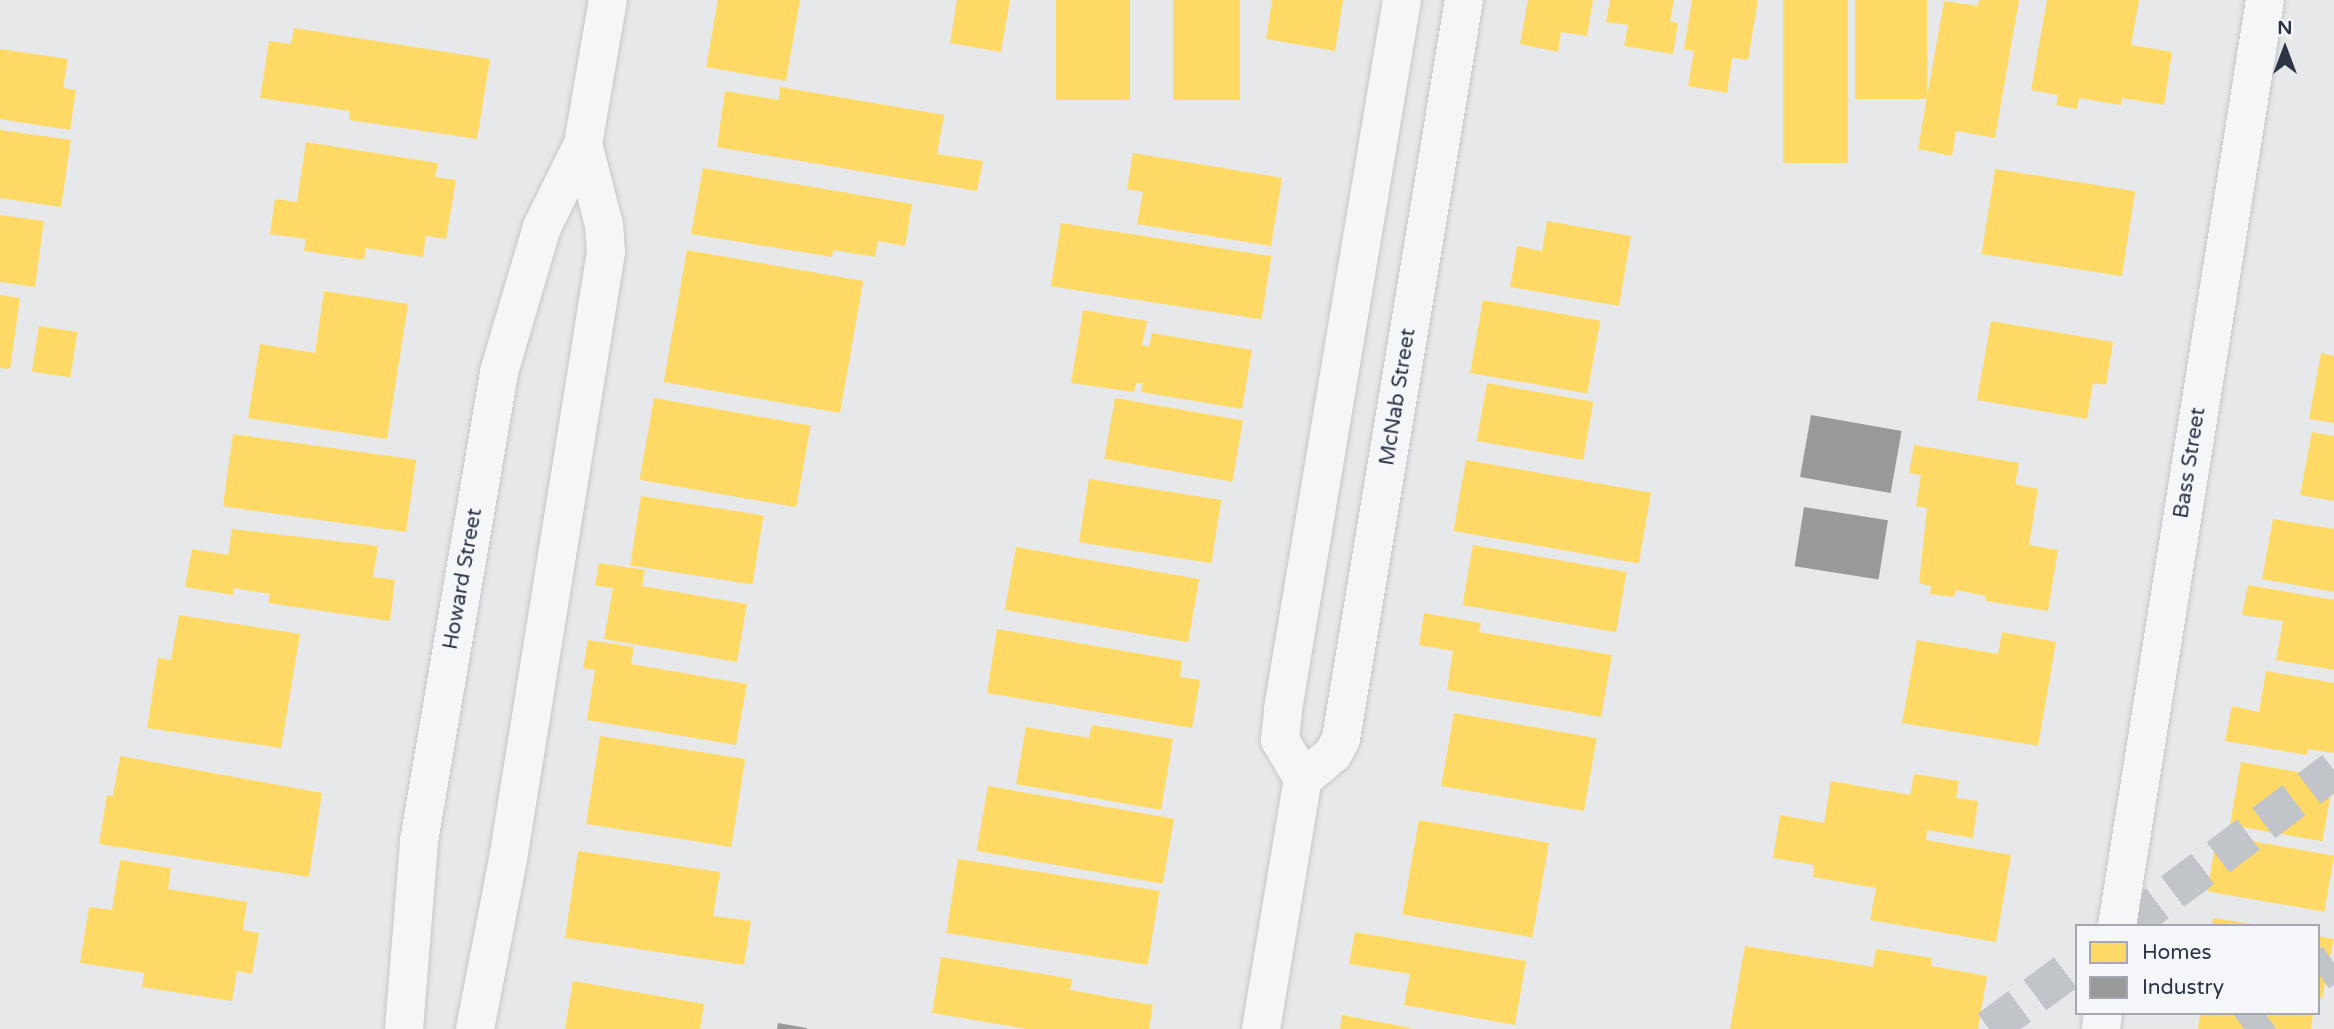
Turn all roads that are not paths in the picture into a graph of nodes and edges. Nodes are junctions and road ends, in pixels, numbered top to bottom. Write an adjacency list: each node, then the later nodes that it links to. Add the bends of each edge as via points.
1 (608, 0): 5 (street, Howard Street)
2 (1402, 0): 6 (street, via 1283,709 1280,740)
3 (1464, 0): 6 (street, McNab Street, via 1341,739 1333,754)
4 (2265, 0): 7 (street, Bass Street)
5 (583, 144): 8 (street, Howard Street, via 542,227 499,372 419,841); 9 (street, Howard Street, via 604,225 606,252 508,859)
6 (1303, 779): 10 (street)
7 (2117, 924)
8 (404, 1029)
9 (475, 1029)
10 (1261, 1029)

